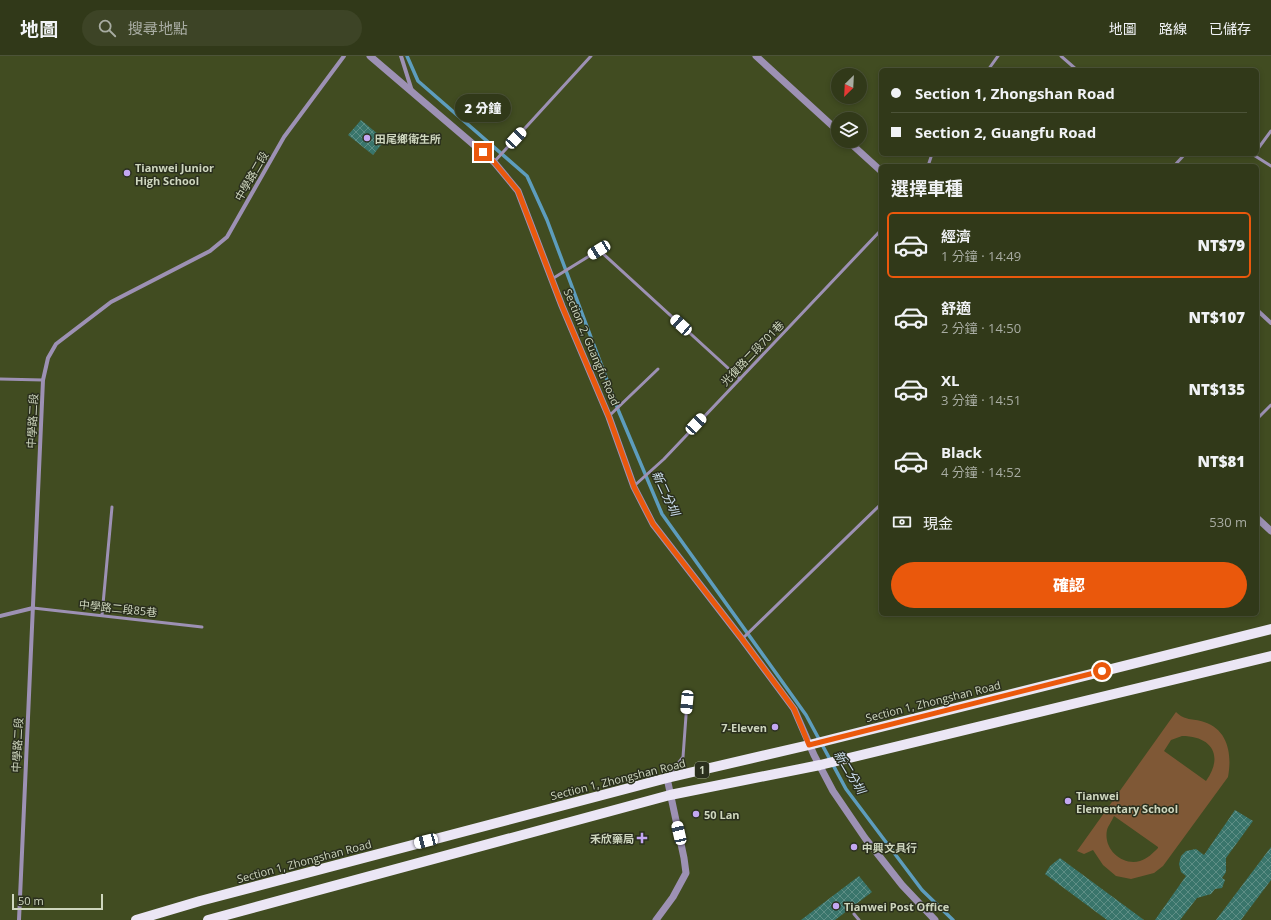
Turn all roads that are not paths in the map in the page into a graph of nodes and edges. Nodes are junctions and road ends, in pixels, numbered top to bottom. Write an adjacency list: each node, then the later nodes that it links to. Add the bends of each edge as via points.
1 (344, 56): 28 (street, 中學路二段, via 284,137 227,237 210,251 111,302 74,330 56,344 48,358)
2 (370, 56): 10 (street, Section 2, Guangfu Road)
3 (401, 56): 10 (street)
4 (591, 56): 17 (lane)
5 (756, 56): 11 (street)
6 (998, 56): 8 (lane)
7 (1061, 56): 9 (lane)
8 (989, 68)
9 (1074, 68)
10 (413, 91): 17 (street, Section 2, Guangfu Road)
11 (831, 126)
12 (1271, 132): 13 (lane)
13 (1259, 147)
14 (856, 148): 20 (street)
15 (1183, 156): 18 (lane)
16 (1257, 156): 19 (lane)
17 (494, 162): 22 (street, Section 2, Guangfu Road, via 518,191)
18 (1176, 164)
19 (1271, 166)
20 (879, 169)
21 (879, 232): 27 (lane, 光復路二段701巷)
22 (552, 279): 27 (lane, via 599,250); 30 (street, Section 2, Guangfu Road)
23 (1259, 312): 24 (street)
24 (1271, 323)
25 (658, 369): 30 (lane)
26 (0, 379): 28 (lane)
27 (740, 379): 32 (lane, 光復路二段701巷)
28 (43, 380): 37 (street, 中學路二段)
29 (1271, 405): 31 (lane)
30 (609, 417): 32 (street, Section 2, Guangfu Road)
31 (1259, 418)
32 (634, 487): 42 (street, Section 2, Guangfu Road, via 653,524)
33 (879, 505): 42 (lane)
34 (112, 507): 38 (lane)
35 (1259, 520): 36 (street)
36 (1271, 531)
37 (33, 608): 38 (lane, 中學路二段85巷); 39 (street); 50 (street, 中學路二段)
38 (102, 615): 40 (lane, 中學路二段85巷)
39 (0, 616)
40 (202, 627)
41 (1271, 629): 45 (main road, Section 1, Zhongshan Road / 1)
42 (742, 639): 45 (street, Section 2, Guangfu Road, via 794,709)
43 (1271, 656): 46 (main road, 1)
44 (687, 702): 47 (lane, via 683,757)
45 (809, 745): 46 (street, Section 2, Guangfu Road); 47 (main road, Section 1, Zhongshan Road / 1)
46 (820, 765): 48 (main road, 1); 55 (street, Section 2, Guangfu Road, via 833,791 865,838 902,885)
47 (668, 778): 48 (street); 51 (main road, Section 1, Zhongshan Road / 1)
48 (670, 795): 52 (main road, 1); 53 (street, via 686,873)
49 (854, 914): 54 (lane)
50 (19, 920)
51 (136, 920)
52 (208, 920)
53 (656, 920)
54 (859, 920)
55 (935, 920)

